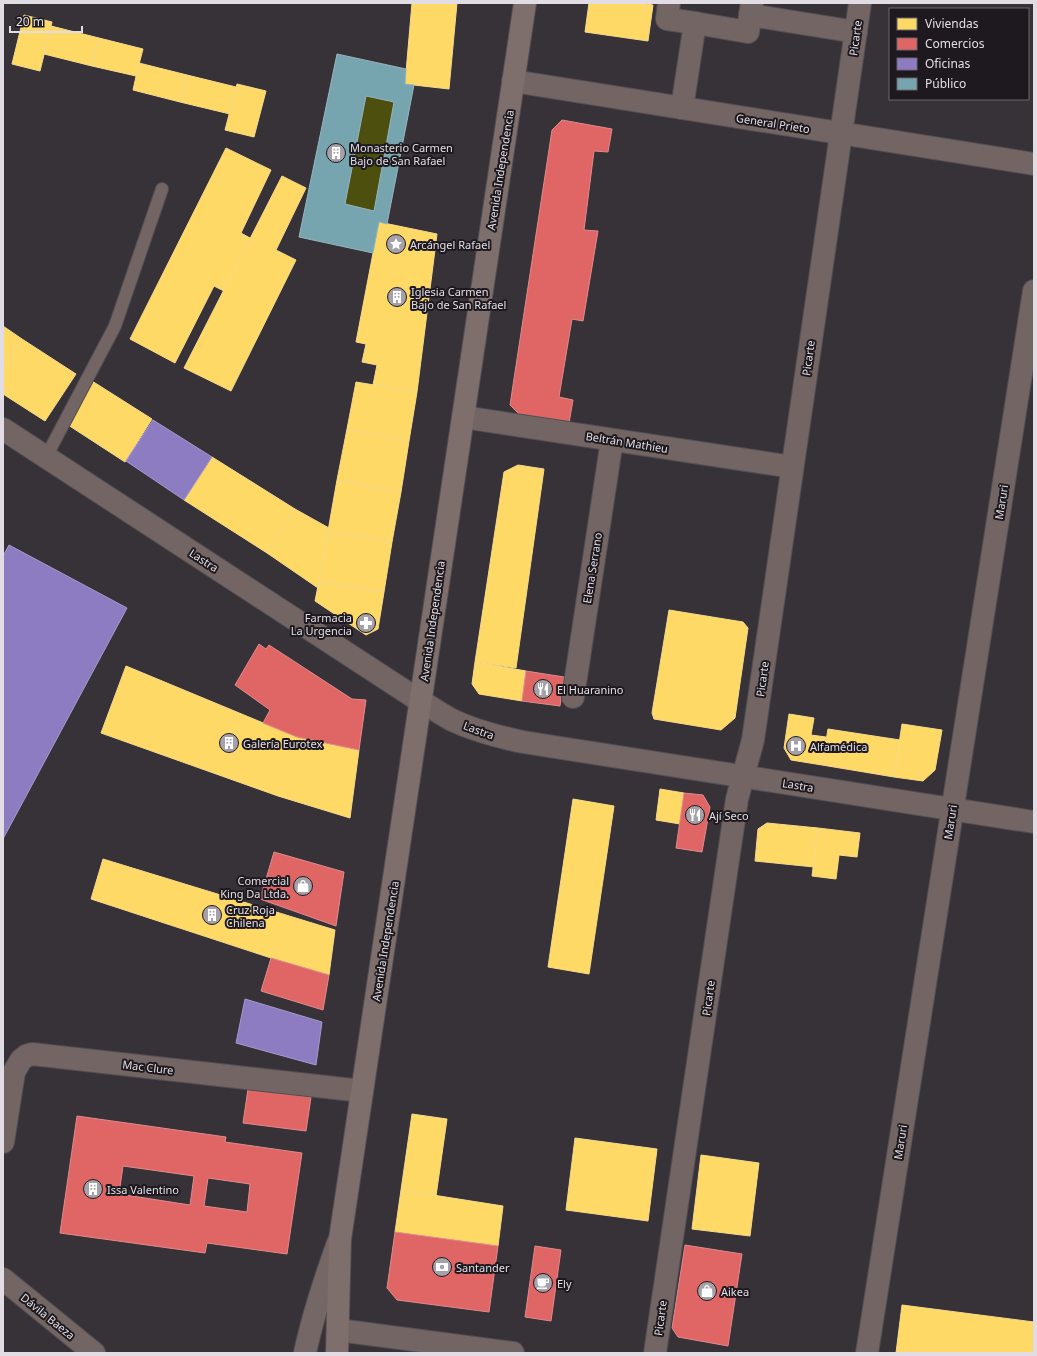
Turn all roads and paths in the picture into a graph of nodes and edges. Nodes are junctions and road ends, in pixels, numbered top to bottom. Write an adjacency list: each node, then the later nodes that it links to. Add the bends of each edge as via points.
1 (525, 3): 7 (main road, Avenida Independencia)
2 (669, 3): 5 (street, via 667,19)
3 (860, 3): 6 (street, Picarte)
4 (751, 9): 5 (street, via 748,32); 6 (street)
5 (695, 24): 8 (street)
6 (856, 32): 9 (street, Picarte)
7 (513, 81): 8 (street, General Prieto); 13 (main road, Avenida Independencia)
8 (682, 108): 9 (street, General Prieto)
9 (841, 134): 10 (street, General Prieto); 17 (street, Picarte)
10 (1034, 164)
11 (162, 189): 16 (lane, via 115,326)
12 (1034, 291): 21 (street, Maruri)
13 (463, 417): 15 (street, Beltrán Mathieu); 19 (main road, Avenida Independencia)
14 (3, 429): 16 (street, Lastra)
15 (612, 440): 17 (street, Beltrán Mathieu); 18 (street, Elena Serrano)
16 (46, 457): 19 (street, Lastra)
17 (792, 467): 20 (street, Picarte, via 753,740)
18 (573, 697)
19 (420, 701): 20 (street, Lastra, via 457,722 507,739); 23 (main road, Avenida Independencia)
20 (742, 776): 21 (street, Lastra); 32 (street, Picarte)
21 (952, 810): 22 (street, Lastra); 33 (street, Maruri)
22 (1034, 822)
23 (362, 1091): 24 (street, Mac Clure, via 32,1054 21,1060 14,1072); 25 (main road, Avenida Independencia)
24 (3, 1142)
25 (340, 1238): 27 (main road, Avenida Independencia); 29 (street, Avenida Independencia, via 319,1300)
26 (3, 1279): 28 (street, Dávila Baeza)
27 (338, 1330): 30 (main road, Avenida Independencia); 31 (street)
28 (94, 1353)
29 (305, 1353)
30 (337, 1353)
31 (513, 1353)
32 (655, 1353)
33 (867, 1353)

